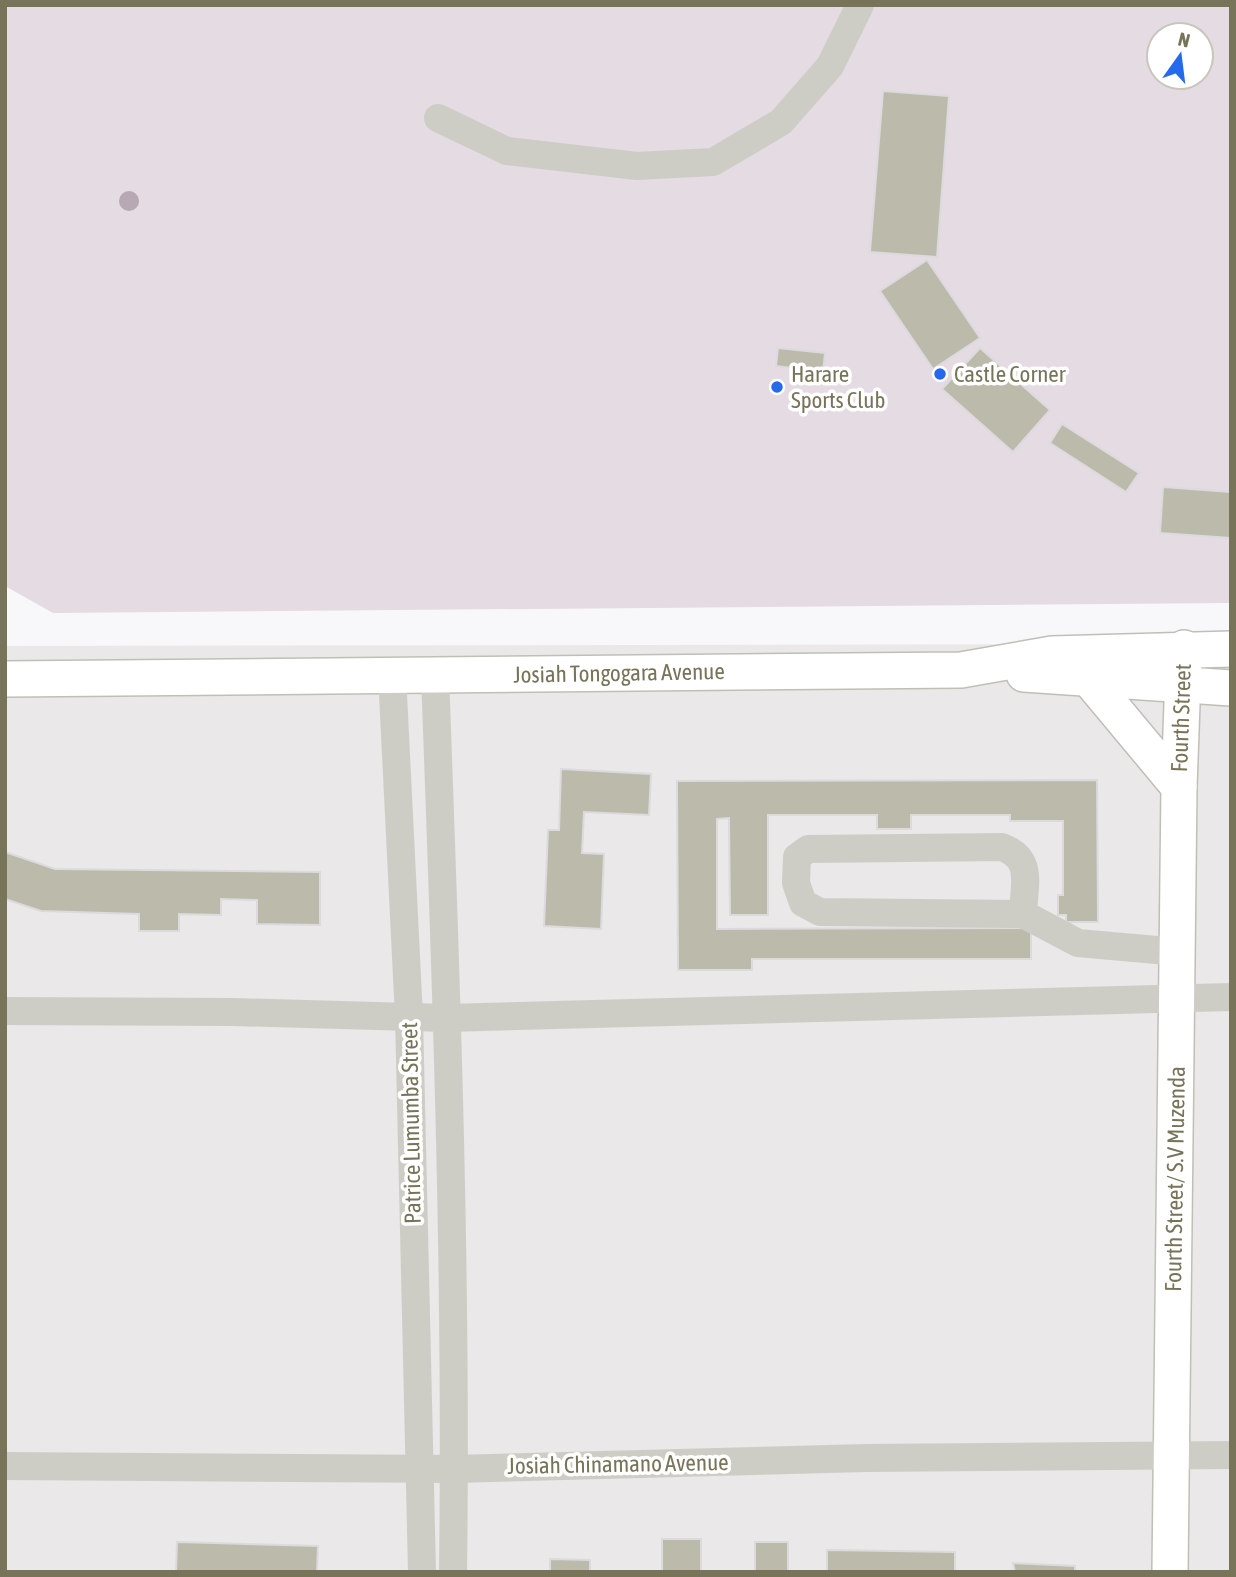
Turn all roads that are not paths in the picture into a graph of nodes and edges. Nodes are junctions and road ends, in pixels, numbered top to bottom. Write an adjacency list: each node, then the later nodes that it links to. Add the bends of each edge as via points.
1 (860, 5): 2 (street, via 830,66 781,122 713,162 637,166 507,151)
2 (438, 118)
3 (1184, 648): 4 (main road, Josiah Tongogara Avenue); 5 (main road, Josiah Tongogara Avenue, via 1052,654); 10 (main road, Fourth Street)
4 (1231, 649)
5 (961, 670): 7 (main road, Josiah Tongogara Avenue); 9 (main road)
6 (393, 674): 7 (main road, Josiah Tongogara Avenue); 8 (main road, Josiah Tongogara Avenue); 18 (street, Patrice Lumumba Street)
7 (435, 675): 19 (street, Patrice Lumumba Street)
8 (5, 679)
9 (1089, 679): 10 (main road); 12 (main road)
10 (1182, 687): 11 (main road); 12 (main road, Fourth Street)
11 (1231, 688)
12 (1179, 787): 14 (main road, Fourth Street/ S.V Muzenda)
13 (1023, 914): 13 (street, via 1024,862 1017,852 1002,847 808,849 797,857 796,883 803,903 820,912); 14 (street, via 1078,943)
14 (1179, 952): 16 (main road, Fourth Street/ S.V Muzenda)
15 (1231, 997): 16 (street)
16 (1178, 998): 19 (street); 20 (main road, Fourth Street/ S.V Muzenda)
17 (5, 1011): 18 (street)
18 (409, 1017): 19 (street); 23 (street, Patrice Lumumba Street)
19 (447, 1018): 24 (street, Patrice Lumumba Street)
20 (1170, 1454): 21 (street, Josiah Chinamano Avenue); 24 (street, Josiah Chinamano Avenue); 27 (main road, Fourth Street/ S.V Muzenda)
21 (1231, 1455)
22 (5, 1466): 23 (street, Josiah Chinamano Avenue)
23 (420, 1468): 24 (street, Josiah Chinamano Avenue); 25 (street, Patrice Lumumba Street)
24 (454, 1469): 26 (street, Patrice Lumumba Street)
25 (422, 1572)
26 (453, 1572)
27 (1170, 1572)

